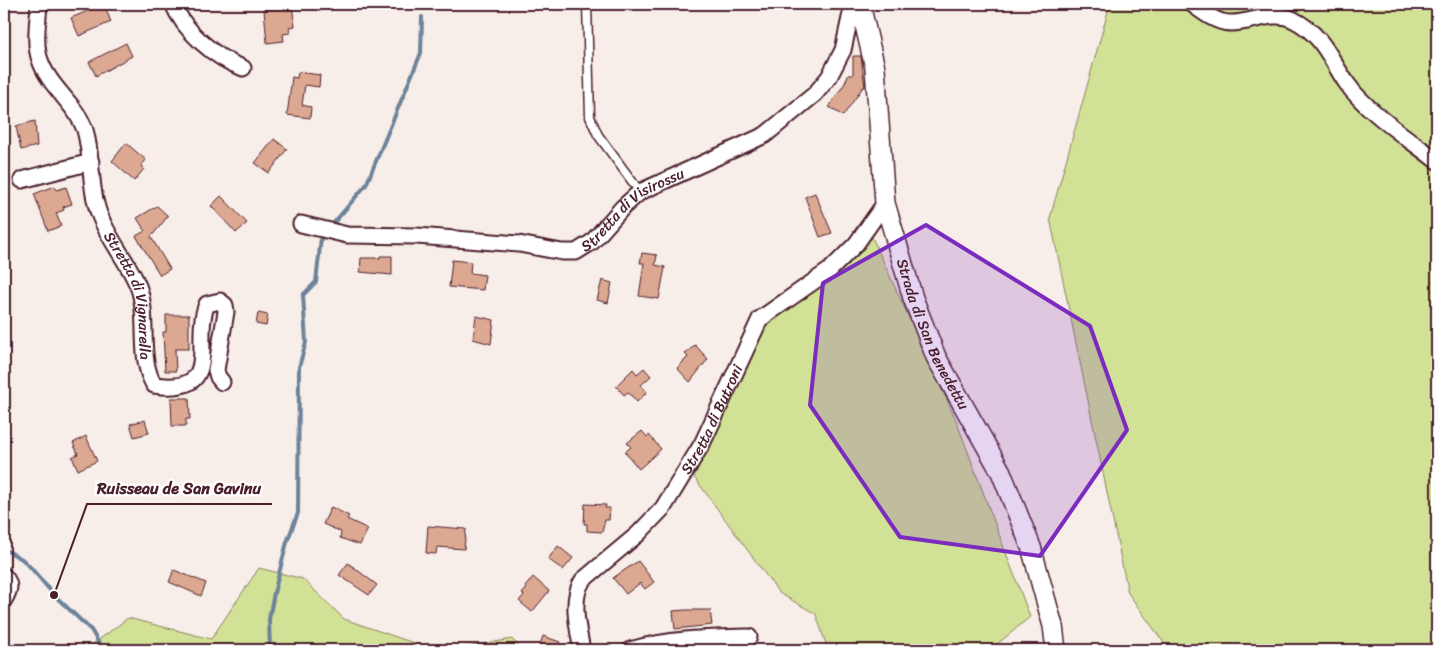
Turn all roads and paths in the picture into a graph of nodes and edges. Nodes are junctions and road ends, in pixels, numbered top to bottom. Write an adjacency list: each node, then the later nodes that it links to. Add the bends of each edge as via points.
1 (39, 4): 9 (street, Stretta di Vignarella, via 39,59 46,75 84,129)
2 (173, 4): 7 (street, via 188,29 229,63)
3 (587, 4): 11 (lane, via 590,117 598,135)
4 (852, 4): 11 (street, Stretta di Visirossu, via 843,50 829,77 815,94 765,135)
5 (860, 4): 12 (street, Strada di San Benedettu, via 875,68)
6 (1192, 4): 8 (street, via 1211,18 1227,23 1279,15 1292,19 1314,34 1331,54 1343,81 1360,100)
7 (243, 68)
8 (1437, 161)
9 (91, 162): 10 (street); 14 (street, Stretta di Vignarella, via 100,217 138,286 148,375 154,385 189,383 195,379 201,370 203,313 207,304 220,301 226,312 216,370)
10 (22, 180)
11 (640, 192): 13 (street, Stretta di Visirossu, via 592,242 576,252 417,236 347,235)
12 (885, 203): 18 (street, Stretta di Butroni, via 856,244 830,270 760,319 702,444 663,508 578,586); 20 (street, Strada di San Benedettu, via 913,298 936,357 1001,472 1031,547 1053,626)
13 (301, 224)
14 (222, 382)
15 (4, 576): 16 (street, via 10,586)
16 (4, 600)
17 (748, 637): 19 (street, via 714,638)
18 (582, 650)
19 (630, 650)
20 (1056, 650)

